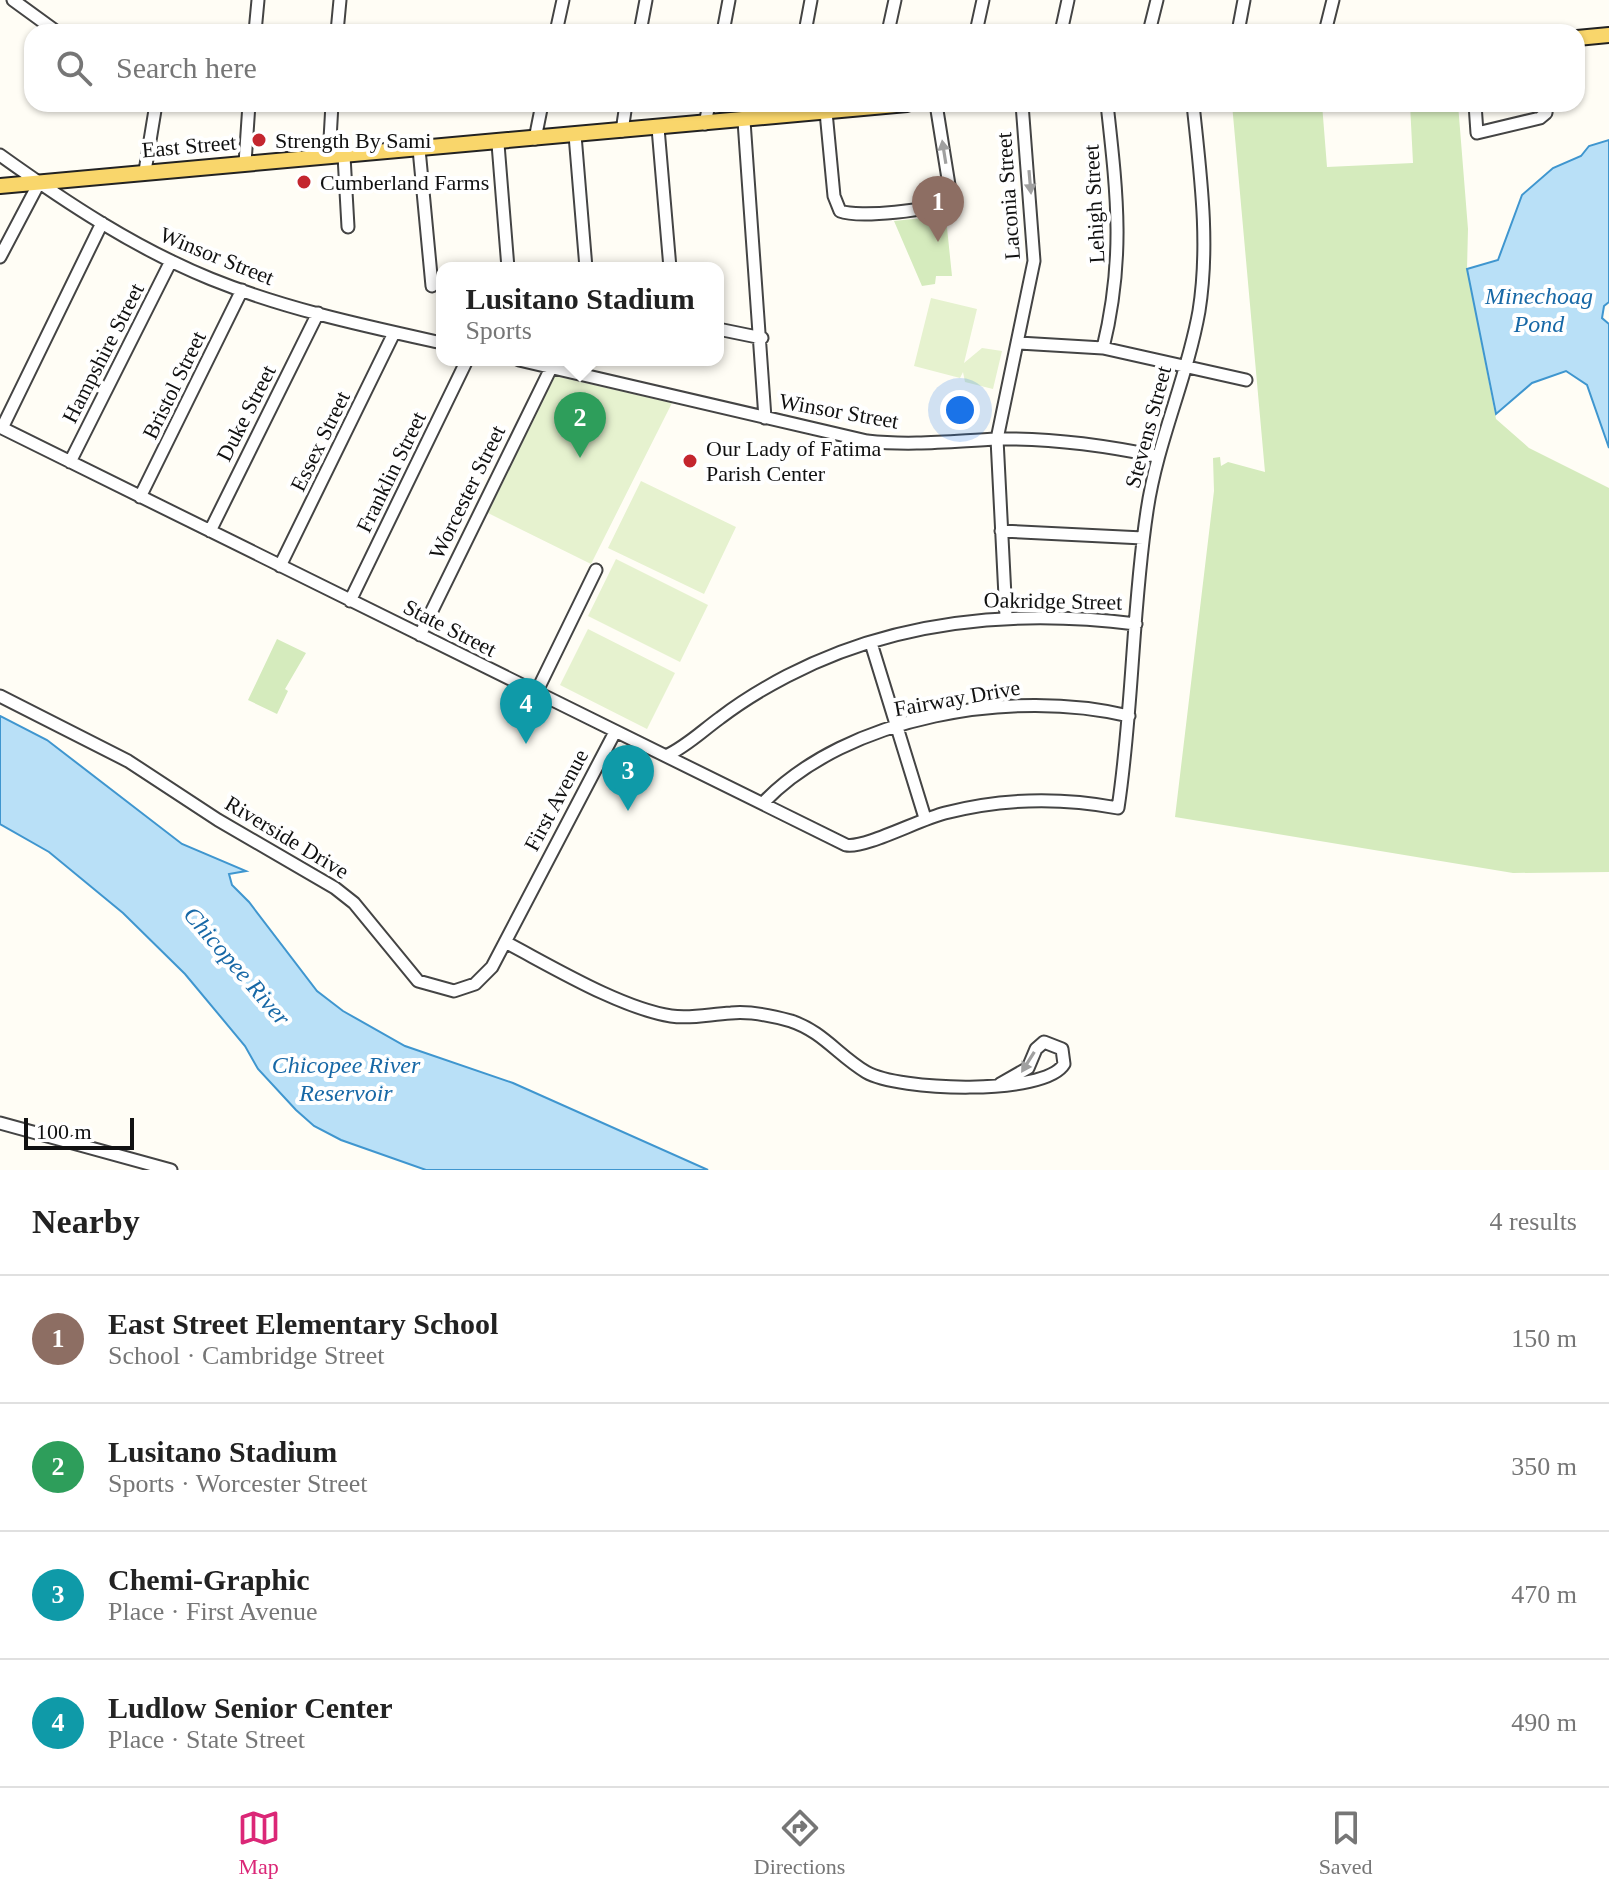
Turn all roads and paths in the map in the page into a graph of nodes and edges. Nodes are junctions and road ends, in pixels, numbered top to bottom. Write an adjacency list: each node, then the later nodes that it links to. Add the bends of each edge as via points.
1 (13, 0): 14 (street)
2 (258, 0): 15 (street)
3 (340, 0): 16 (street)
4 (563, 0): 17 (street)
5 (646, 0): 18 (street)
6 (729, 0): 19 (street)
7 (811, 0): 20 (street)
8 (895, 0): 21 (street)
9 (983, 0): 22 (street)
10 (1068, 0): 23 (street)
11 (1157, 0): 24 (street)
12 (1244, 0): 25 (street)
13 (1333, 0): 26 (street)
14 (46, 24)
15 (256, 24)
16 (338, 24)
17 (558, 24)
18 (642, 24)
19 (724, 24)
20 (806, 24)
21 (890, 24)
22 (978, 24)
23 (1063, 24)
24 (1151, 24)
25 (1240, 24)
26 (1327, 24)
27 (1609, 35): 28 (main road)
28 (1585, 37)
29 (155, 112): 54 (street)
30 (248, 112): 53 (street)
31 (333, 112): 52 (street)
32 (540, 112): 48 (street)
33 (625, 112): 46 (street)
34 (707, 112): 44 (street)
35 (782, 112): 43 (main road, East Street)
36 (826, 112): 37 (street, one-way to 37, via 834,196 840,211 856,214 931,207 948,200)
37 (937, 112)
38 (1023, 112): 71 (street, Laconia Street, one-way to 71, via 1034,261)
39 (1108, 112): 72 (street, Lehigh Street, via 1118,268)
40 (1194, 112): 73 (street, Stevens Street, via 1203,254 1198,312)
41 (1476, 112): 42 (street, via 1477,133)
42 (1546, 112)
43 (744, 121): 44 (main road, East Street); 69 (street)
44 (705, 124): 45 (main road, East Street)
45 (658, 128): 46 (main road, East Street); 63 (street)
46 (622, 131): 47 (main road, East Street)
47 (575, 135): 48 (main road, East Street); 62 (street)
48 (535, 139): 49 (main road, East Street)
49 (498, 144): 50 (main road, East Street); 61 (street)
50 (419, 149): 52 (main road, East Street); 64 (street)
51 (0, 155): 55 (street, Winsor Street)
52 (336, 157): 53 (main road, East Street); 58 (street)
53 (245, 163): 54 (main road, East Street)
54 (145, 171): 55 (main road, East Street)
55 (39, 183): 56 (main road, East Street); 57 (street, Winsor Street); 59 (street)
56 (0, 186)
57 (102, 223): 60 (street, Winsor Street); 79 (street)
58 (348, 227)
59 (0, 257)
60 (171, 261): 65 (street, Winsor Street); 82 (street, Hampshire Street)
61 (508, 262)
62 (586, 262)
63 (669, 262)
64 (432, 286)
65 (242, 290): 66 (street, Winsor Street); 83 (street, Bristol Street)
66 (318, 313): 68 (street, Winsor Street); 84 (street, Duke Street)
67 (724, 330): 69 (street)
68 (394, 333): 70 (street, Winsor Street); 87 (street, Essex Street)
69 (762, 338): 78 (street)
70 (436, 342)
71 (1019, 343): 72 (street); 80 (street, Laconia Street)
72 (1103, 348): 73 (street)
73 (1185, 365): 77 (street); 81 (street, Stevens Street)
74 (464, 366): 89 (street, Franklin Street)
75 (543, 366): 76 (street, Winsor Street)
76 (551, 368): 78 (street, Winsor Street); 92 (street, Worcester Street)
77 (1246, 380)
78 (765, 418): 80 (street, Winsor Street, via 883,443)
79 (1, 428): 82 (street, State Street)
80 (997, 439): 81 (street, Winsor Street, via 1096,444); 85 (street, Laconia Street)
81 (1156, 456): 86 (street, Stevens Street)
82 (70, 462): 83 (street, State Street)
83 (140, 497): 84 (street, State Street)
84 (210, 531): 87 (street, State Street)
85 (1001, 531): 86 (street); 90 (street, Laconia Street)
86 (1143, 538): 91 (street, Stevens Street)
87 (280, 566): 89 (street, State Street)
88 (596, 570): 94 (street)
89 (350, 601): 92 (street, State Street)
90 (1006, 616): 91 (street, Oakridge Street); 93 (street, Oakridge Street, via 918,628)
91 (1136, 624): 96 (street, Stevens Street)
92 (420, 635): 94 (street, State Street)
93 (871, 643): 97 (street); 99 (street, Oakridge Street, via 786,677)
94 (536, 693): 98 (street, State Street)
95 (0, 696): 104 (street, Riverside Drive, via 128,761 335,888 354,903 418,981 454,991 475,984)
96 (1129, 716): 97 (street, Fairway Drive, via 1034,704); 101 (street, Stevens Street)
97 (896, 727): 100 (street, Fairway Drive, via 827,757); 102 (street)
98 (615, 732): 99 (street, State Street); 103 (street, First Avenue)
99 (666, 756): 100 (street, State Street)
100 (763, 803): 102 (street, State Street, via 853,846)
101 (1118, 808): 102 (street, State Street, via 1027,800)
102 (925, 818)
103 (533, 886): 104 (street, Riverside Drive)
104 (505, 942): 105 (street, via 654,1013 690,1018 734,1012 794,1022 887,1081 922,1087)
105 (1000, 1084): 105 (street, one-way to 105, via 1054,1076 1064,1064 1062,1049 1044,1042 1028,1068)
106 (0, 1123): 107 (street)
107 (171, 1170)

